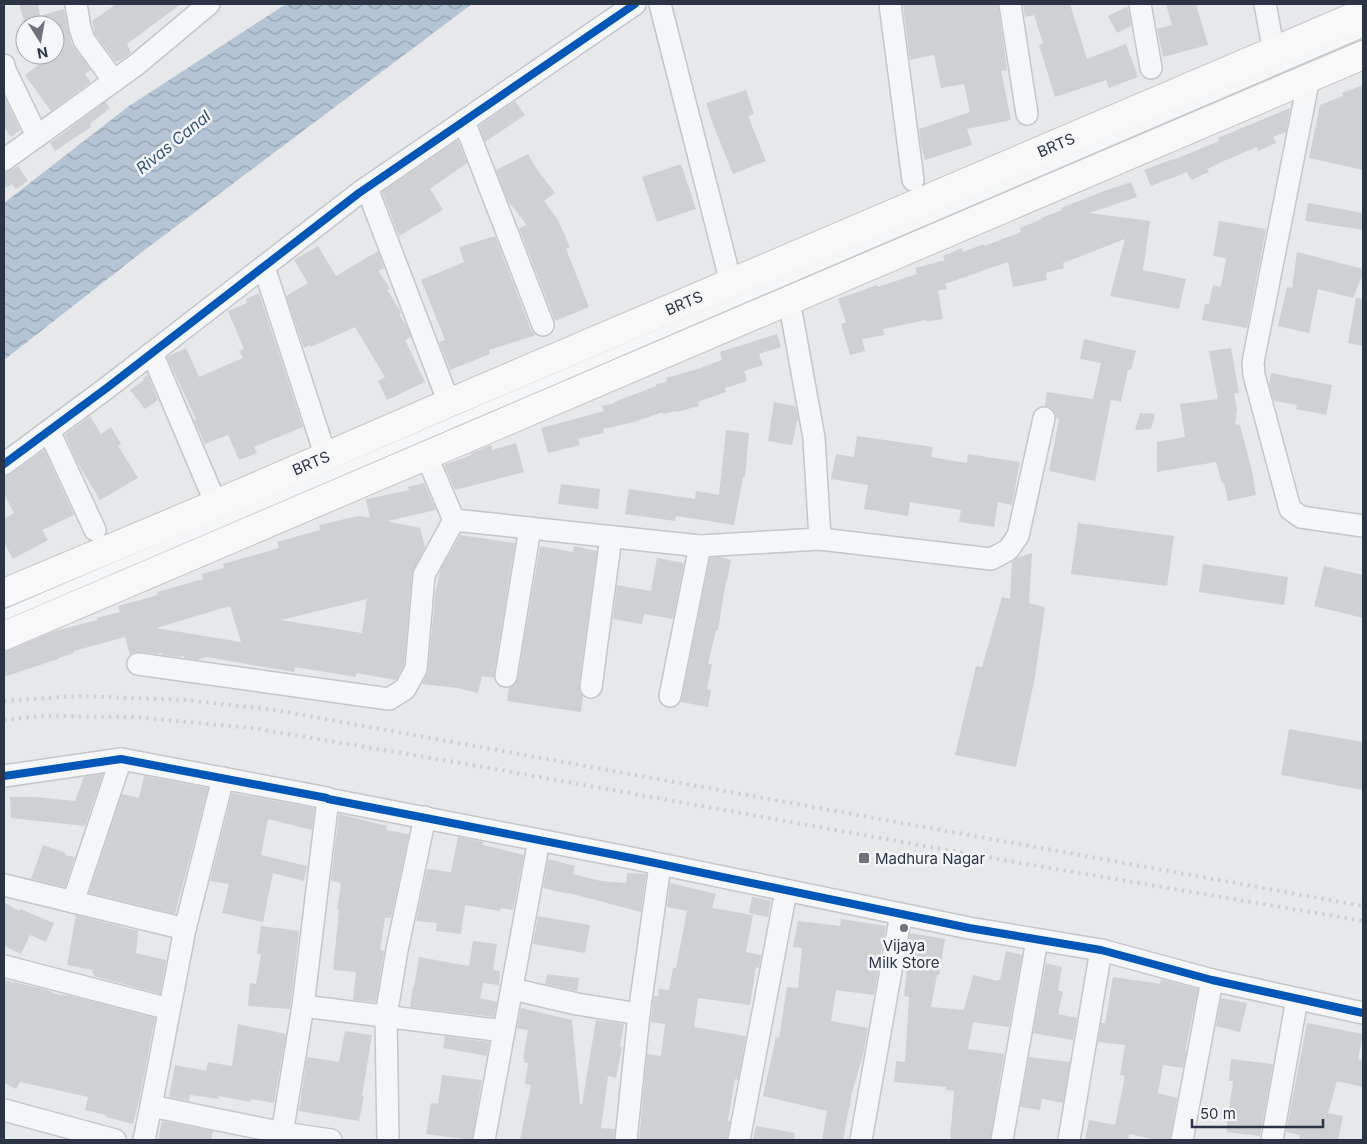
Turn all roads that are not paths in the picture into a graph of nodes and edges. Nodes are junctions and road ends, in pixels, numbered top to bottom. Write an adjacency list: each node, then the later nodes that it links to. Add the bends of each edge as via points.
1 (76, 4): 16 (street, via 84,40)
2 (208, 4): 16 (street)
3 (635, 4): 18 (street)
4 (660, 4): 24 (street)
5 (890, 4): 21 (street)
6 (1010, 4): 17 (street)
7 (1140, 4): 14 (street)
8 (1265, 4): 11 (street)
9 (1363, 13): 11 (main road, BRTS)
10 (1363, 32): 43 (lane)
11 (1274, 52): 24 (main road, BRTS)
12 (1363, 55): 15 (main road)
13 (4, 65): 19 (street)
14 (1151, 68)
15 (1309, 78): 25 (main road); 36 (street, via 1255,352 1254,374 1290,509 1301,517)
16 (114, 81): 19 (street)
17 (1027, 114)
18 (464, 121): 22 (street); 26 (street)
19 (37, 136): 20 (street)
20 (4, 160)
21 (913, 180)
22 (367, 188): 23 (street); 28 (street)
23 (264, 266): 27 (street); 32 (street)
24 (731, 283): 28 (main road, BRTS)
25 (789, 300): 31 (main road); 40 (street, via 814,438)
26 (543, 325)
27 (152, 353): 30 (street); 34 (street)
28 (449, 403): 32 (main road, BRTS)
29 (1044, 418): 40 (street, via 1018,536 1008,550 991,559)
30 (49, 431): 33 (street); 38 (street)
31 (426, 455): 35 (street); 44 (main road)
32 (326, 457): 34 (main road, BRTS)
33 (4, 464)
34 (216, 504): 42 (main road, BRTS)
35 (454, 520): 37 (street); 45 (street, via 424,575 416,669 406,690 388,699)
36 (1363, 526)
37 (530, 528): 39 (street); 46 (street)
38 (94, 530)
39 (611, 536): 41 (street); 47 (street)
40 (820, 539): 41 (street)
41 (700, 546): 48 (street)
42 (4, 593)
43 (4, 614)
44 (4, 636)
45 (138, 664)
46 (506, 676)
47 (591, 687)
48 (670, 696)
49 (121, 759): 50 (street); 51 (street); 58 (street)
50 (4, 776)
51 (222, 778): 52 (street); 60 (street)
52 (328, 799): 53 (street); 67 (street)
53 (426, 817): 54 (street); 71 (street)
54 (540, 840): 55 (street); 65 (street)
55 (660, 865): 57 (street); 70 (street)
56 (4, 885): 58 (street)
57 (786, 891): 59 (street); 82 (street)
58 (73, 902): 60 (street)
59 (901, 914): 61 (street); 83 (street)
60 (185, 929): 68 (street)
61 (1037, 940): 62 (street); 84 (street)
62 (1101, 950): 64 (street); 85 (street)
63 (4, 966): 68 (street)
64 (1212, 980): 66 (street); 86 (street)
65 (512, 989): 70 (street); 72 (street)
66 (1297, 999): 69 (street); 87 (street)
67 (303, 1006): 71 (street); 75 (street)
68 (169, 1009): 73 (street)
69 (1363, 1013)
70 (639, 1014): 81 (street)
71 (386, 1016): 72 (street); 79 (street)
72 (504, 1031): 80 (street)
73 (152, 1106): 75 (street); 77 (street)
74 (4, 1110): 76 (street)
75 (282, 1137): 78 (street)
76 (115, 1140)
77 (144, 1140)
78 (331, 1140)
79 (388, 1140)
80 (484, 1140)
81 (626, 1140)
82 (739, 1140)
83 (861, 1140)
84 (1002, 1140)
85 (1069, 1140)
86 (1182, 1140)
87 (1272, 1140)

